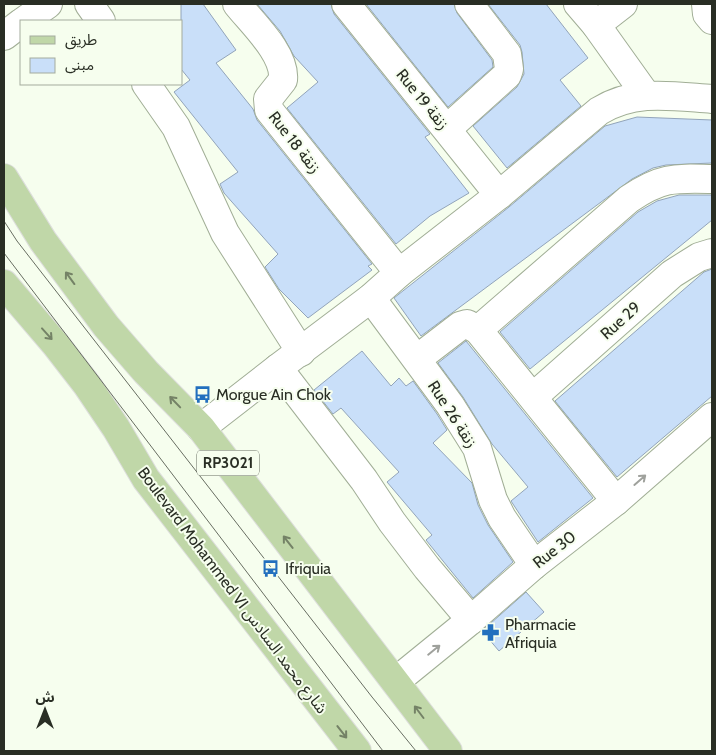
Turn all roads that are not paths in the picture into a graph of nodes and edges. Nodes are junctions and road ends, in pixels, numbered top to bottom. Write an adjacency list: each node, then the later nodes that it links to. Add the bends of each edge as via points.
1 (48, 4): 9 (street)
2 (89, 4): 10 (street)
3 (237, 4): 23 (street, Rue 18 زنقة, via 282,65 283,80 268,99 270,110)
4 (346, 4): 18 (street, Rue 19 زنقة)
5 (469, 4): 18 (street, via 507,54 509,69 507,75)
6 (578, 4): 13 (street)
7 (622, 4): 13 (street)
8 (706, 4): 11 (street, via 707,14)
9 (26, 20)
10 (100, 20)
11 (712, 20)
12 (20, 24): 14 (street)
13 (596, 25): 16 (street)
14 (4, 36)
15 (147, 85): 27 (street, via 176,127 225,232)
16 (646, 95): 17 (street); 21 (street, via 613,102 598,111)
17 (712, 99)
18 (447, 129): 21 (street, Rue 19 زنقة)
19 (4, 178): 32 (main road, RP3021, one-way to 19, via 106,326 43,241)
20 (712, 179): 26 (street, via 667,180 645,188)
21 (499, 195): 23 (street)
22 (712, 253): 30 (street, Rue 29, via 699,257 672,274)
23 (399, 273): 25 (street)
24 (4, 284): 37 (main road, Boulevard Mohammed VI شارع محمد السادس, one-way to 37, via 68,361 116,428 146,479)
25 (371, 298): 27 (street); 28 (street, Rue 26 زنقة)
26 (478, 330): 28 (street, via 467,324 460,326); 30 (street)
27 (301, 352): 29 (street)
28 (417, 359): 34 (street, Rue 26 زنقة, via 476,448 493,500)
29 (278, 368): 32 (street); 35 (street, via 364,480 426,568)
30 (533, 397): 33 (street)
31 (712, 417): 33 (street, Rue 30, one-way to 31)
32 (201, 428): 36 (main road, RP3021, one-way to 32)
33 (616, 501): 34 (street, Rue 30)
34 (534, 564): 35 (street, Rue 30)
35 (470, 620): 36 (street, Rue 30, one-way to 35)
36 (396, 681): 38 (main road, RP3021, one-way to 36)
37 (357, 751)
38 (448, 751)

